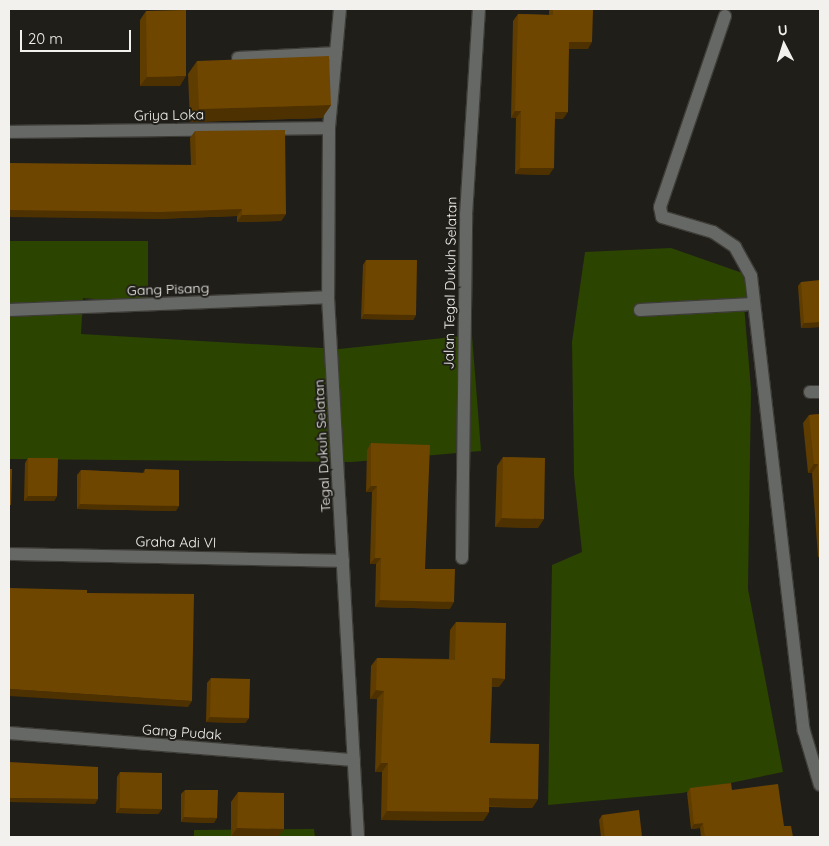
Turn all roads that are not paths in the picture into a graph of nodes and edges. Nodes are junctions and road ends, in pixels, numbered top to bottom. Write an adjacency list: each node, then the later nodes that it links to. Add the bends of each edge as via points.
1 (340, 9): 4 (street, Tegal Dukuh Selatan)
2 (479, 9): 13 (street, Jalan Tegal Dukuh Selatan, via 466,215)
3 (725, 16): 9 (street, via 660,208 662,217 713,232 736,247 751,276)
4 (336, 53): 5 (street); 6 (street, Tegal Dukuh Selatan)
5 (238, 58)
6 (329, 128): 7 (street, Griya Loka); 8 (street, Tegal Dukuh Selatan)
7 (9, 132)
8 (328, 297): 10 (street, Gang Pisang); 14 (street, Tegal Dukuh Selatan)
9 (753, 304): 11 (street); 17 (street, via 804,731)
10 (9, 310)
11 (640, 310)
12 (9, 554): 14 (street, Graha Adi VI)
13 (462, 558)
14 (343, 561): 16 (street, Tegal Dukuh Selatan)
15 (9, 733): 16 (street, Gang Pudak)
16 (354, 760): 18 (street, Tegal Dukuh Selatan)
17 (820, 785)
18 (358, 837)

